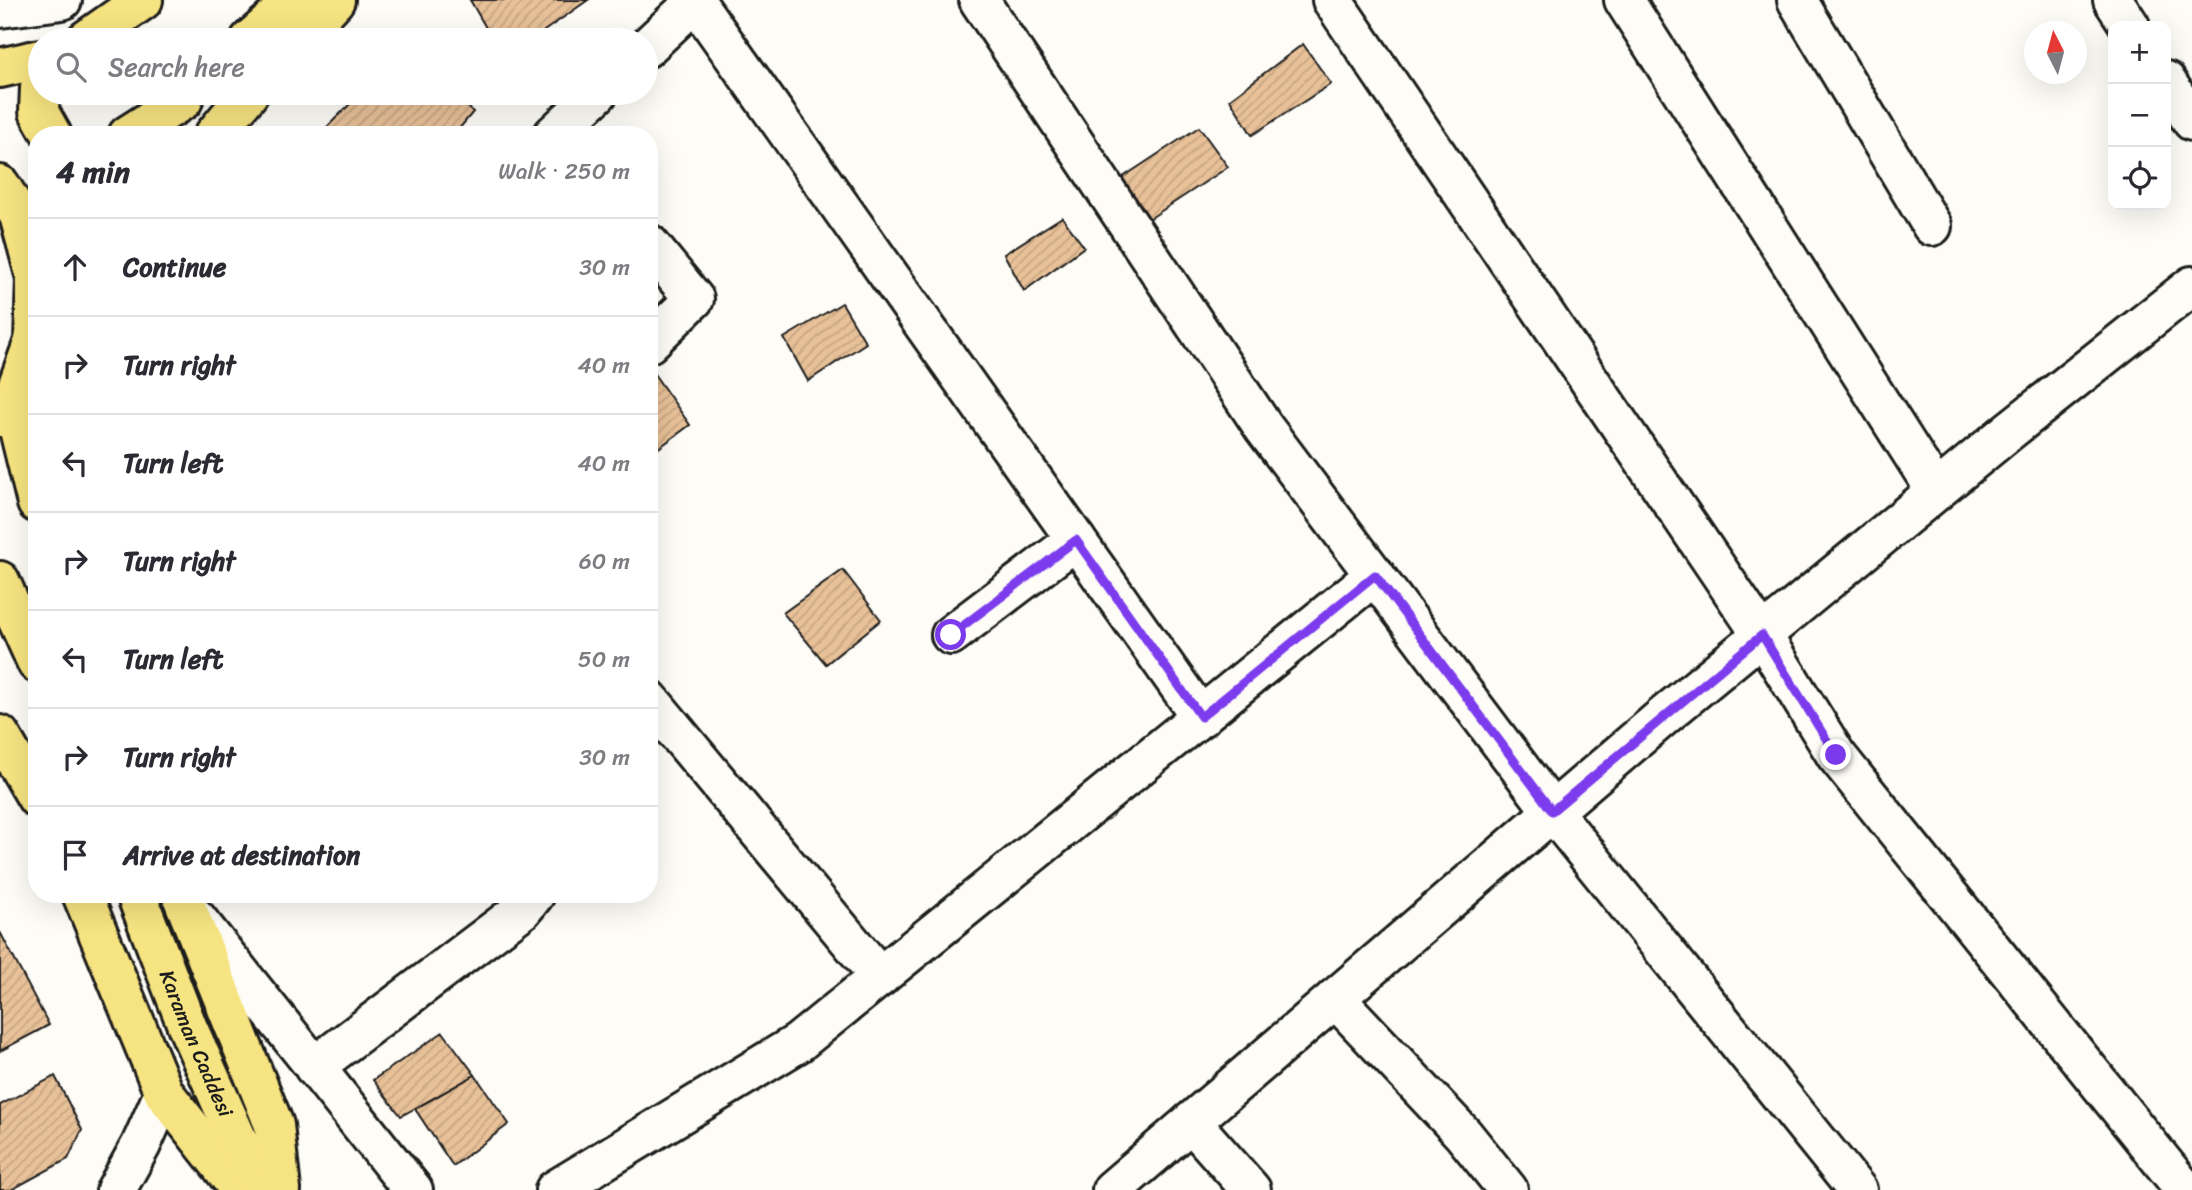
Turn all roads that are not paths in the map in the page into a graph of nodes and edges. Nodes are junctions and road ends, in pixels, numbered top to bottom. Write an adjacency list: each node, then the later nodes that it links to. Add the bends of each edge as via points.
1 (62, 0): 11 (street)
2 (143, 0): 13 (main road)
3 (295, 0): 14 (main road)
4 (335, 0): 15 (main road)
5 (979, 0): 42 (street, via 1264,428)
6 (1332, 0): 45 (street)
7 (1623, 0): 40 (street)
8 (1797, 0): 32 (street)
9 (2113, 0): 12 (street)
10 (696, 1): 16 (street); 41 (street)
11 (0, 8)
12 (2127, 21)
13 (103, 28)
14 (264, 28)
15 (309, 28)
16 (658, 37)
17 (28, 62): 18 (main road)
18 (0, 68)
19 (2168, 84): 25 (street)
20 (39, 105): 26 (main road)
21 (173, 105): 27 (main road)
22 (179, 105): 28 (main road)
23 (238, 105): 29 (main road)
24 (586, 105): 30 (street)
25 (2192, 121)
26 (47, 126)
27 (142, 126)
28 (162, 126)
29 (220, 126)
30 (564, 126)
31 (0, 185): 33 (main road, via 19,215)
32 (1932, 226)
33 (28, 248)
34 (658, 255): 36 (street, via 694,299)
35 (2192, 286): 40 (street)
36 (658, 334)
37 (28, 356): 38 (main road)
38 (6, 409): 39 (main road)
39 (28, 476)
40 (1936, 491): 45 (street)
41 (1076, 540): 44 (street); 47 (street)
42 (1375, 575): 47 (street); 51 (street)
43 (0, 582): 46 (main road)
44 (951, 635)
45 (1762, 635): 51 (street); 72 (street, via 1836,755)
46 (28, 643)
47 (1201, 717): 57 (street)
48 (658, 726): 57 (street)
49 (0, 735): 50 (main road)
50 (28, 783)
51 (1552, 811): 58 (street); 71 (street)
52 (86, 903): 60 (main road)
53 (139, 903): 64 (main road, Karaman Caddesi, via 188,1028)
54 (184, 903): 65 (main road, via 274,1125)
55 (185, 903): 59 (street)
56 (528, 903): 59 (street)
57 (880, 977): 67 (street, via 798,1043)
58 (1335, 998): 61 (street); 70 (street, via 1463,1134)
59 (314, 1067): 66 (street)
60 (164, 1093): 62 (street); 63 (main road)
61 (1191, 1122): 68 (street); 69 (street)
62 (116, 1190)
63 (240, 1190)
64 (260, 1190)
65 (281, 1190)
66 (414, 1190)
67 (555, 1190)
68 (1111, 1190)
69 (1251, 1190)
70 (1508, 1190)
71 (1857, 1190)
72 (2185, 1190)

